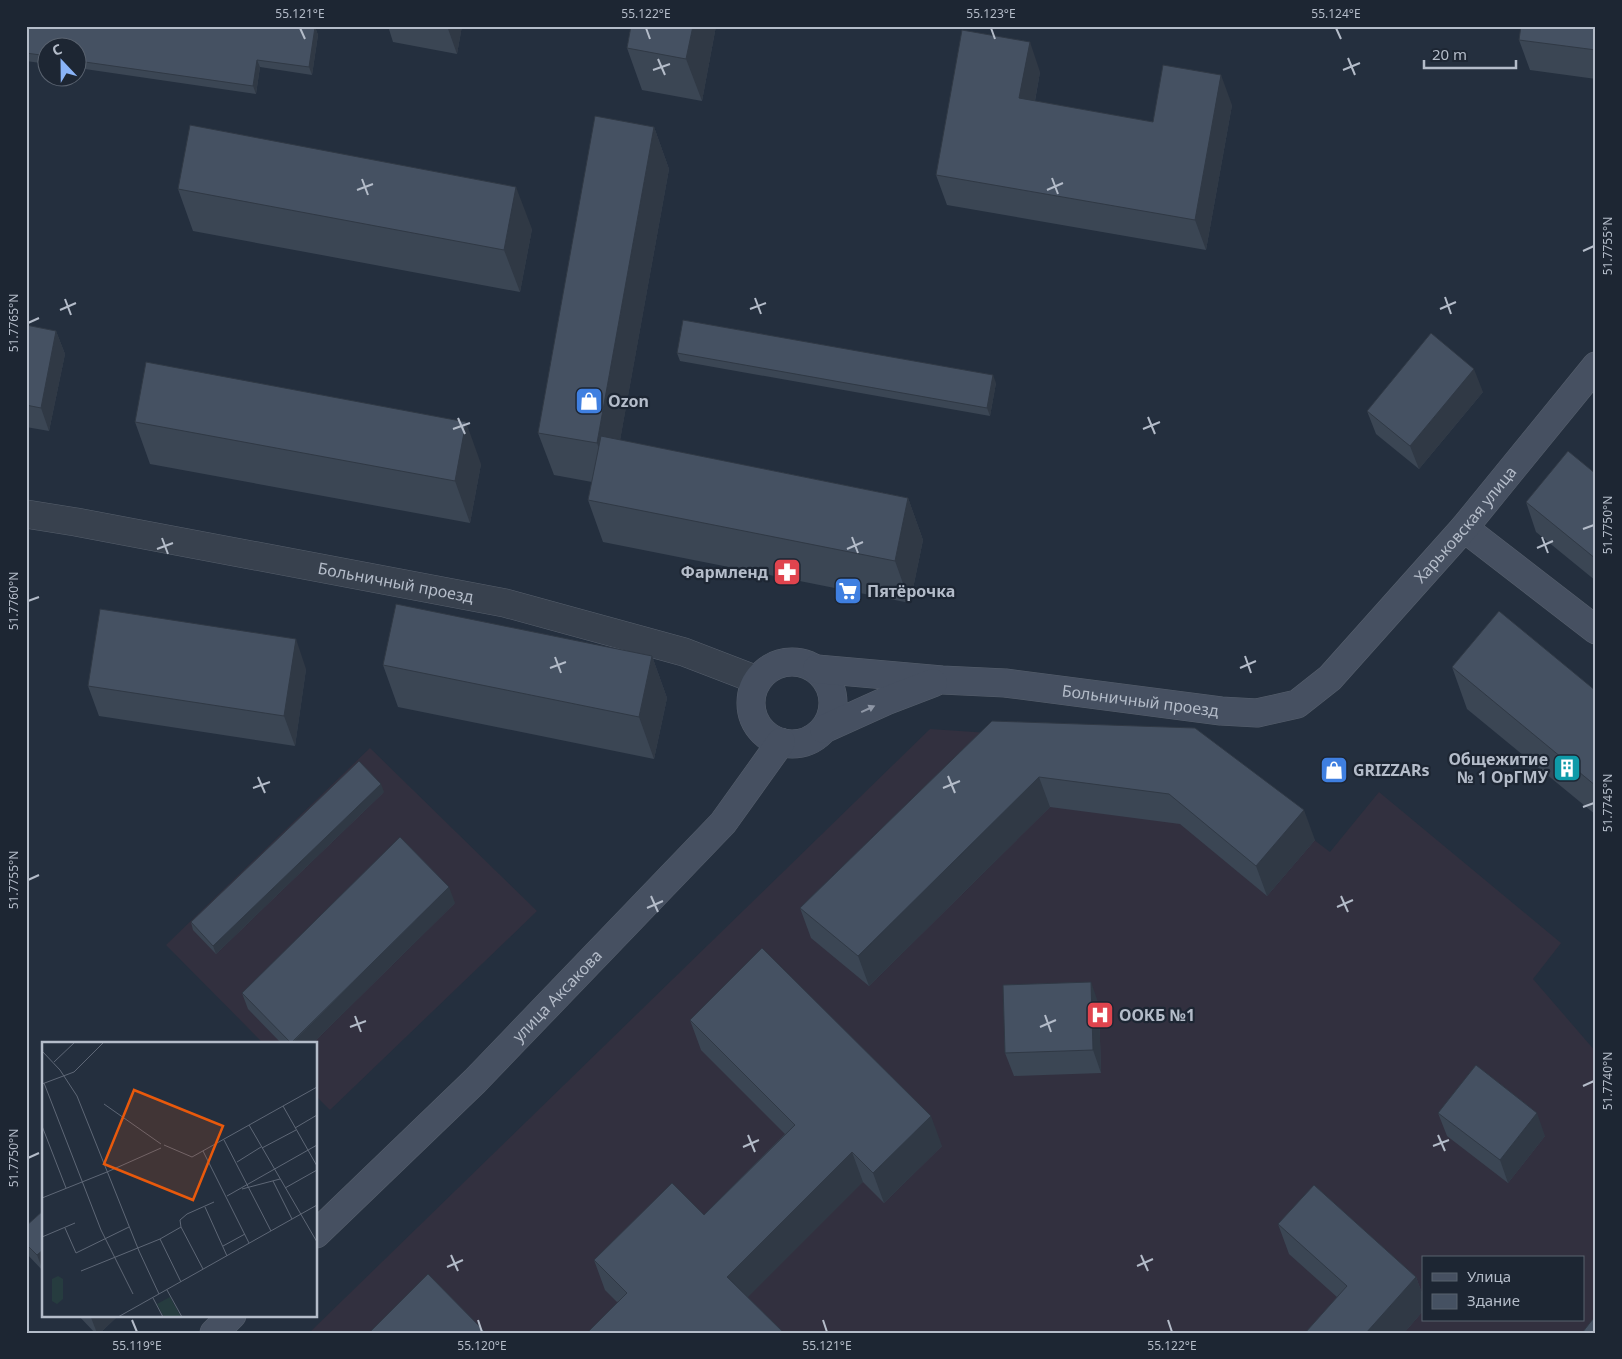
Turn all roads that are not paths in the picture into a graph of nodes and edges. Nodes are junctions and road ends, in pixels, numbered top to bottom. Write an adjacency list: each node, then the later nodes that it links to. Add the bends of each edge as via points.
1 (1596, 366): 3 (street, Харьковская улица)
2 (26, 514): 7 (street, Больничный проезд, via 505,603 684,652)
3 (1464, 528): 4 (street); 6 (street, Харьковская улица)
4 (1596, 630)
5 (816, 669): 7 (street, via 791,661 778,664); 8 (street, Больничный проезд); 9 (street, via 832,693 832,712)
6 (1330, 678): 8 (street, Больничный проезд, via 1297,704 1257,713 1005,683)
7 (757, 680): 10 (street, via 752,692 754,718 770,737)
8 (942, 680): 9 (street, Больничный проезд, one-way to 8)
9 (824, 729): 10 (street, via 812,739 797,743)
10 (781, 742): 11 (street, улица Аксакова, via 723,823 475,1082)
11 (318, 1232)
12 (231, 1316): 13 (street)
13 (214, 1333)

